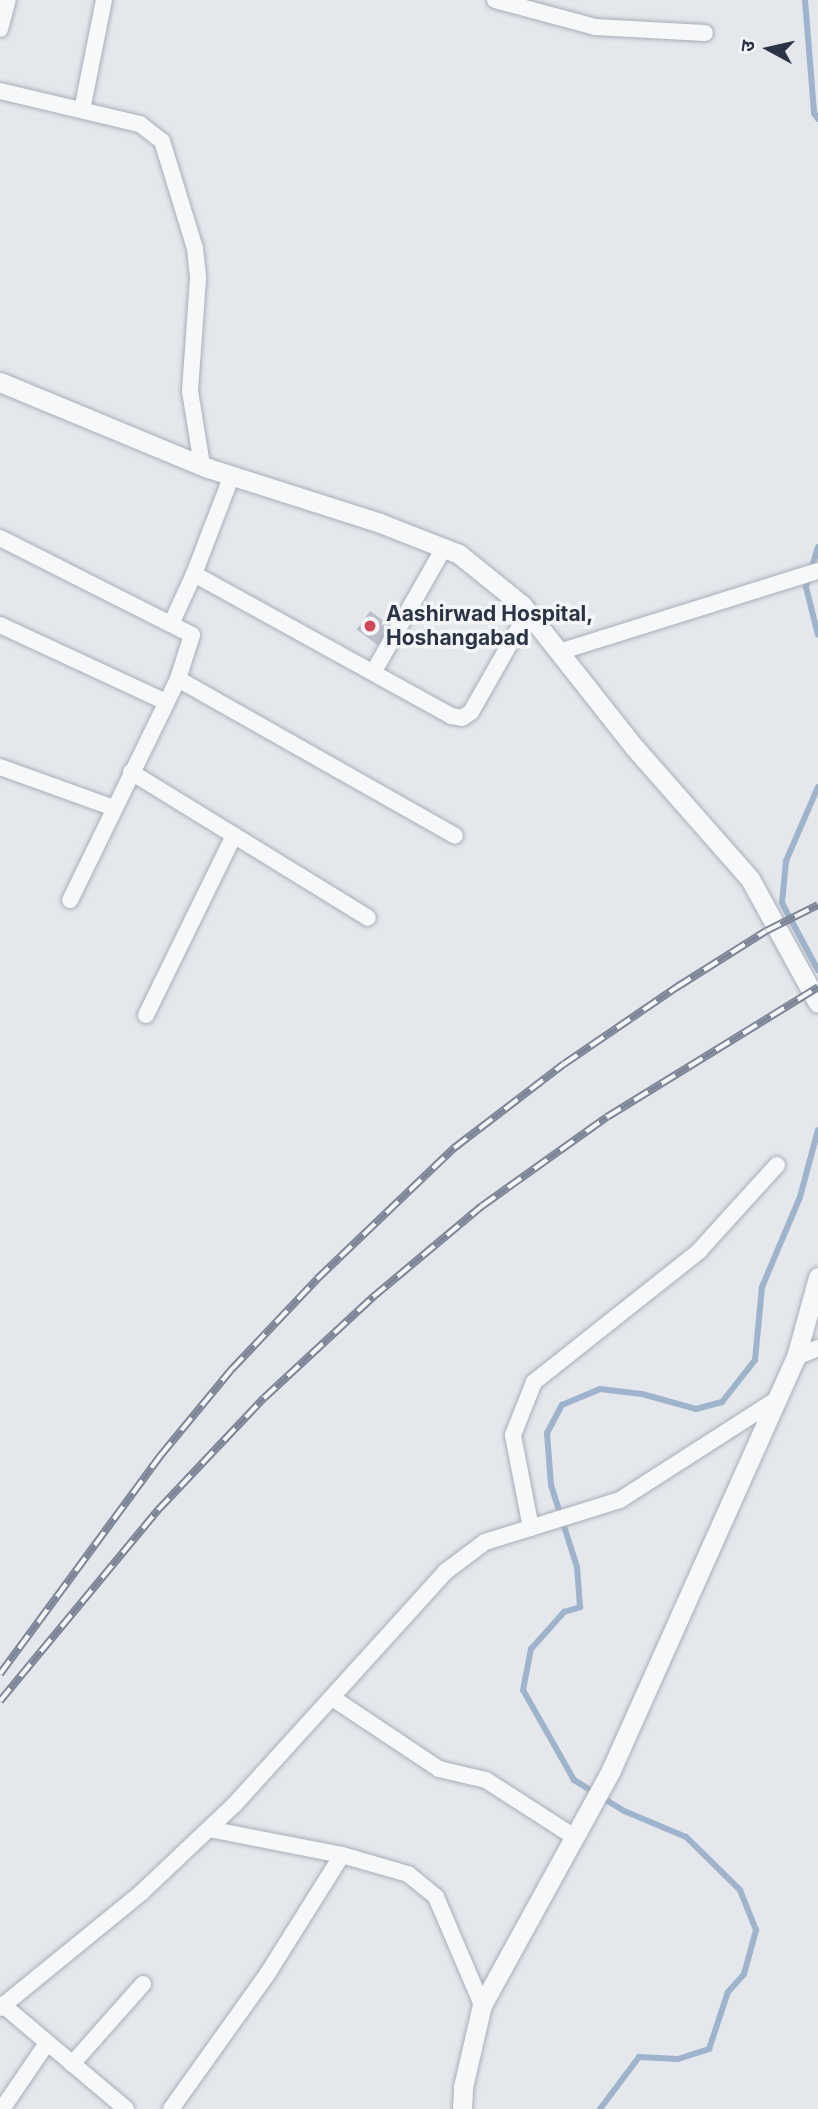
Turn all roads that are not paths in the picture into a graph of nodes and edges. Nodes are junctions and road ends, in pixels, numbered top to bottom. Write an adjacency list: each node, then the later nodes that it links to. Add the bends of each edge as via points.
1 (8, 0): 4 (street)
2 (104, 0): 7 (street)
3 (495, 0): 5 (street, via 595,27)
4 (0, 29)
5 (705, 33)
6 (0, 91): 7 (street)
7 (82, 110): 9 (street, via 152,130 166,152 195,248 198,279 190,391)
8 (0, 382): 9 (street)
9 (201, 465): 10 (street)
10 (232, 475): 12 (street); 14 (street)
11 (0, 538): 16 (street)
12 (444, 548): 15 (street, via 459,554); 19 (street)
13 (818, 570): 18 (street)
14 (194, 575): 16 (street); 19 (street)
15 (527, 612): 18 (street); 19 (street, via 471,712 462,718)
16 (172, 622): 20 (street, via 187,631 193,642)
17 (0, 625): 21 (street)
18 (559, 652): 29 (street, via 635,748 750,879)
19 (374, 671)
20 (177, 679): 21 (street); 26 (street)
21 (166, 702): 23 (street)
22 (0, 767): 24 (street)
23 (131, 772): 24 (street); 25 (street)
24 (114, 808): 27 (street)
25 (234, 835): 28 (street); 30 (street)
26 (454, 836)
27 (70, 900)
28 (368, 918)
29 (818, 1003)
30 (146, 1015)
31 (777, 1165): 36 (street, via 699,1251 534,1382 513,1435)
32 (818, 1277): 34 (street)
33 (818, 1348): 34 (street)
34 (796, 1357): 35 (street)
35 (776, 1400): 36 (street, via 620,1500); 39 (street)
36 (539, 1526): 37 (street, via 485,1542 444,1572)
37 (334, 1699): 38 (street); 39 (street, via 439,1769 486,1780)
38 (209, 1829): 40 (street); 43 (street, via 142,1892)
39 (580, 1830): 42 (street)
40 (342, 1855): 42 (street, via 408,1874 436,1897); 48 (street, via 268,1973)
41 (143, 1984): 45 (street)
42 (482, 2005): 49 (street, via 463,2087)
43 (2, 2006): 44 (street)
44 (47, 2043): 45 (street); 46 (street)
45 (72, 2064): 47 (street)
46 (2, 2109)
47 (126, 2109)
48 (171, 2109)
49 (463, 2109)

